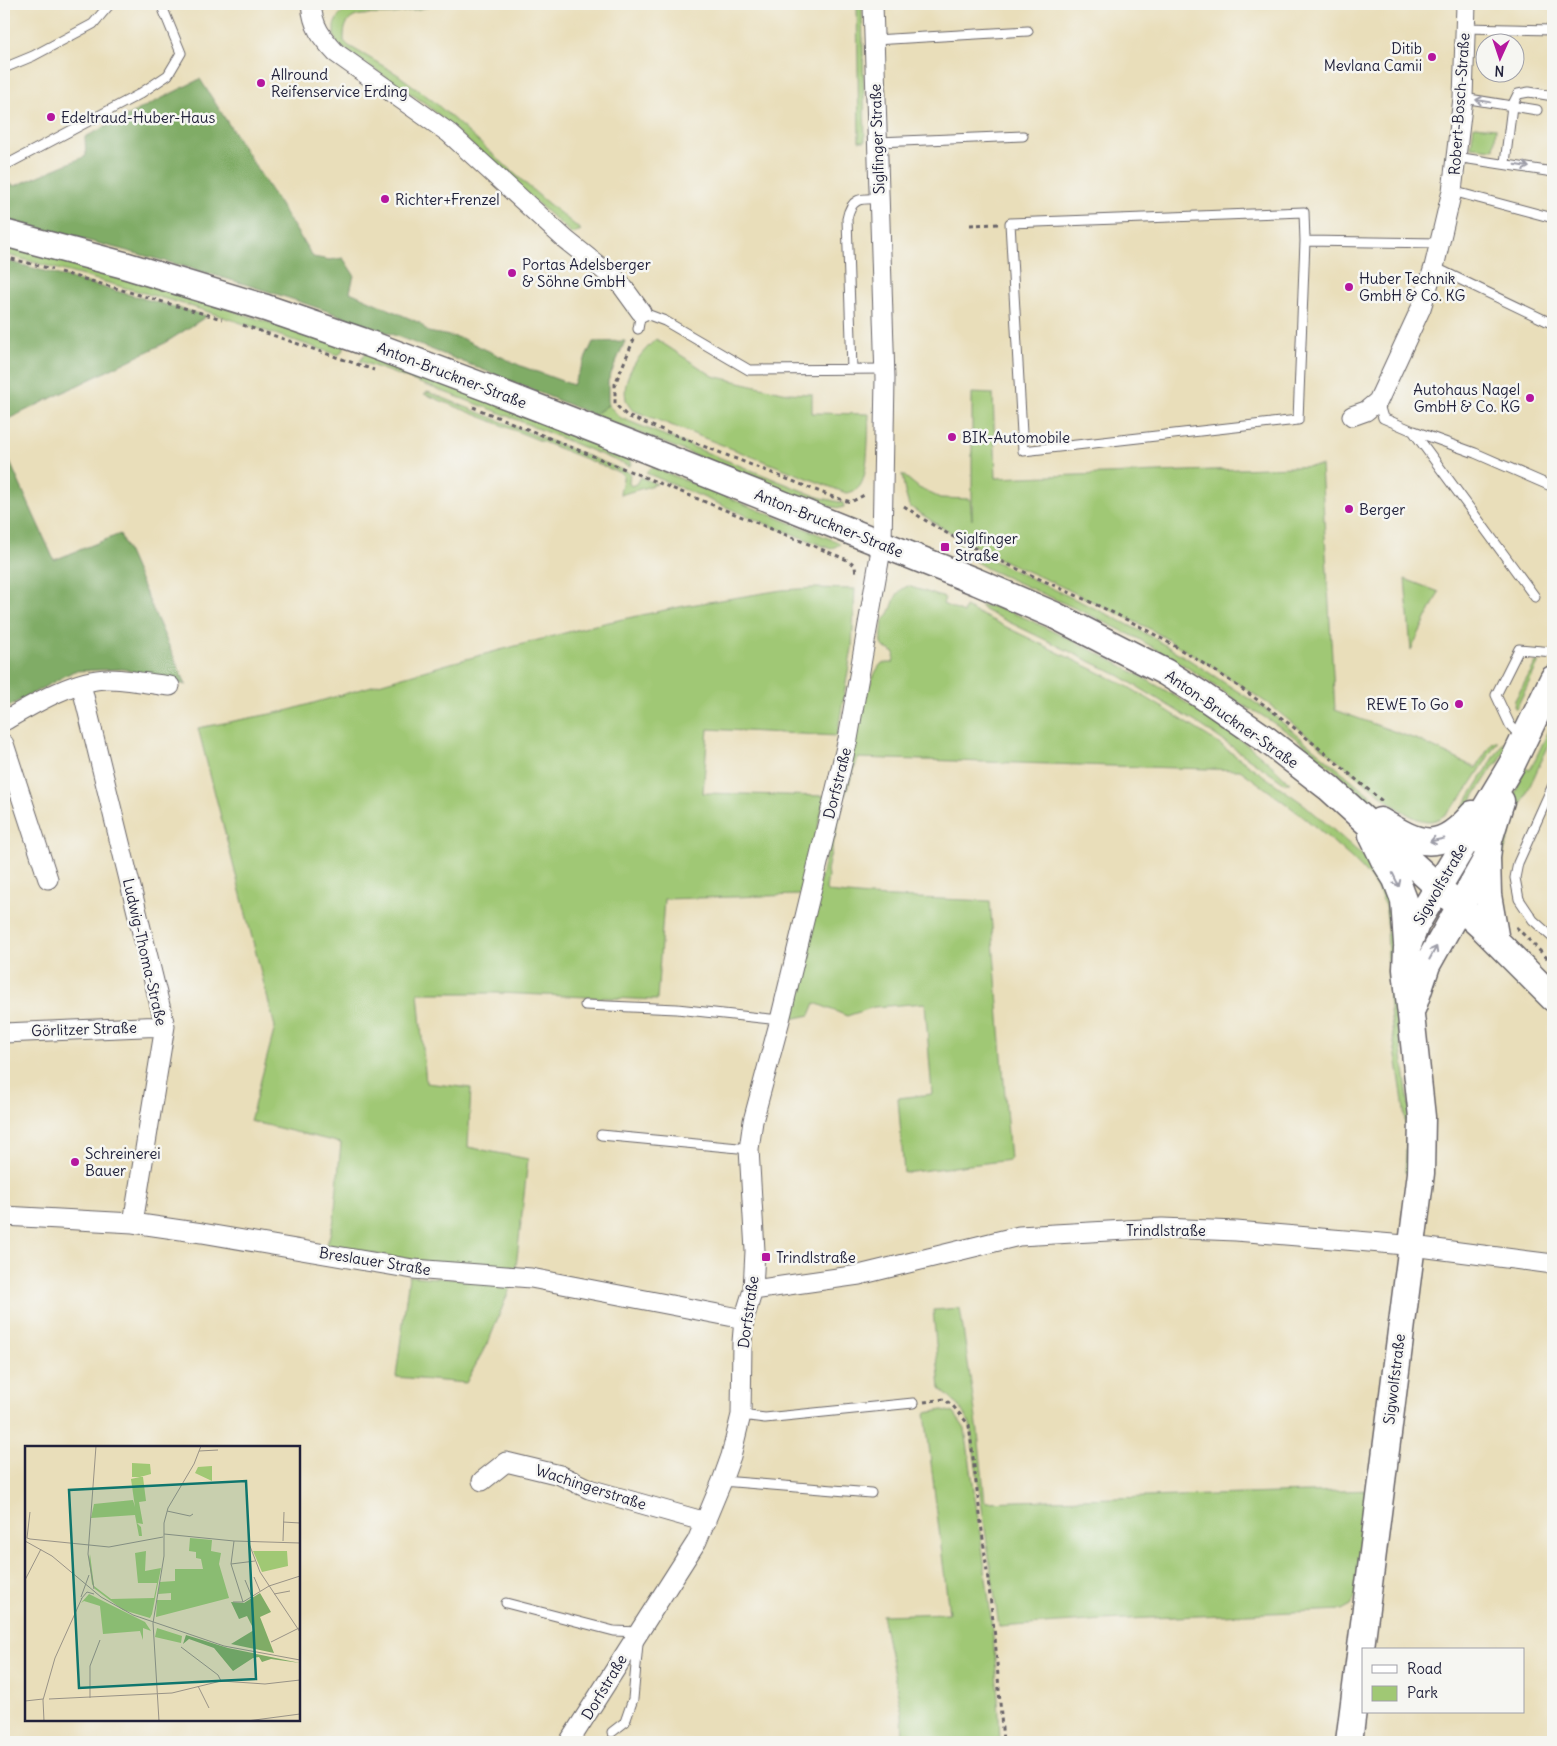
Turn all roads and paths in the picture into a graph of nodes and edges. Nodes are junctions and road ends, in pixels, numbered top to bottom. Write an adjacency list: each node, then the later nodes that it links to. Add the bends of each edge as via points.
1 (110, 4): 10 (lane, via 93,24)
2 (161, 4): 19 (lane, via 181,53 168,75)
3 (311, 4): 32 (street, via 321,38 336,53 449,133 566,240 620,283)
4 (873, 4): 9 (street, Siglfinger Straße)
5 (1466, 4): 6 (street, Robert-Bosch-Straße)
6 (1465, 28): 7 (lane); 12 (street, Robert-Bosch-Straße)
7 (1553, 30)
8 (1028, 31): 9 (lane)
9 (874, 40): 16 (street, Siglfinger Straße)
10 (4, 68)
11 (1553, 96): 13 (lane, via 1529,92 1518,94)
12 (1463, 98): 13 (lane, one-way to 12); 17 (street, Robert-Bosch-Straße)
13 (1512, 106): 14 (lane); 18 (lane)
14 (1537, 110)
15 (1023, 136): 16 (lane)
16 (878, 142): 22 (street, Siglfinger Straße)
17 (1456, 157): 18 (lane); 21 (street, Robert-Bosch-Straße)
18 (1504, 163): 20 (lane, one-way to 20)
19 (4, 166)
20 (1553, 172)
21 (1452, 191): 23 (lane); 28 (street, Robert-Bosch-Straße)
22 (879, 199): 35 (lane, via 862,198 854,203 847,219); 36 (street, Siglfinger Straße)
23 (1553, 218)
24 (1010, 223): 25 (path); 27 (lane, via 1304,212); 27 (lane, via 1023,451 1298,420)
25 (970, 225)
26 (4, 233): 44 (main road, Anton-Bruckner-Straße, via 124,264 362,341)
27 (1305, 241): 28 (lane)
28 (1440, 243): 30 (street, Robert-Bosch-Straße)
29 (4, 257): 31 (path)
30 (1434, 267): 34 (lane); 38 (street, Robert-Bosch-Straße, via 1421,308)
31 (226, 320)
32 (639, 321): 35 (lane, via 665,321 749,370); 43 (path, via 614,384 615,404 627,416 832,497 851,502)
33 (241, 324): 37 (path)
34 (1553, 324)
35 (852, 369): 36 (lane)
36 (885, 369): 44 (street, Siglfinger Straße)
37 (378, 371)
38 (1378, 401): 40 (street, via 1366,411); 41 (lane, via 1383,418)
39 (468, 405): 45 (path, via 850,560)
40 (1352, 416)
41 (1414, 431): 42 (lane); 46 (lane)
42 (1553, 487)
43 (866, 493)
44 (882, 544): 56 (main road, Anton-Bruckner-Straße, via 1054,615 1166,672 1267,740); 69 (street, Dorfstraße, via 848,739)
45 (856, 575)
46 (1535, 597)
47 (1553, 652): 52 (lane, via 1519,649 1496,695 1510,725)
48 (1553, 679): 52 (main road, Sigwolfstraße)
49 (81, 684): 50 (street, via 107,679); 51 (street, via 46,698); 70 (street, Ludwig-Thoma-Straße)
50 (170, 686)
51 (4, 721)
52 (1523, 739): 54 (main road, Sigwolfstraße)
53 (4, 744): 59 (street)
54 (1505, 775): 56 (main road, one-way to 56, via 1460,829 1445,839 1428,842 1401,834); 58 (main road, Sigwolfstraße); 60 (main road, Sigwolfstraße)
55 (1553, 785): 63 (lane, via 1518,863 1515,878 1519,899 1533,920)
56 (1344, 801): 57 (main road, Anton-Bruckner-Straße)
57 (1365, 821): 60 (main road, Anton-Bruckner-Straße); 64 (main road, one-way to 64, via 1404,900)
58 (1487, 858): 61 (main road, Sigwolfstraße); 62 (main road, via 1488,895)
59 (48, 879)
60 (1438, 886): 61 (main road, Anton-Bruckner-Straße); 64 (main road, Sigwolfstraße, via 1416,924)
61 (1460, 906): 62 (main road, Anton-Bruckner-Straße); 68 (main road, Sigwolfstraße, one-way to 61, via 1427,965)
62 (1504, 932): 65 (path); 66 (main road, Anton-Bruckner-Straße)
63 (1553, 938)
64 (1407, 948): 68 (main road, Sigwolfstraße)
65 (1553, 964)
66 (1553, 998)
67 (585, 1005): 69 (lane, via 677,1008)
68 (1411, 1015): 76 (main road, Sigwolfstraße, via 1422,1136 1421,1173)
69 (780, 1020): 73 (street, Dorfstraße, via 753,1121)
70 (165, 1026): 71 (street, Görlitzer Straße); 75 (street, Ludwig-Thoma-Straße)
71 (4, 1033)
72 (601, 1135): 73 (lane)
73 (749, 1149): 78 (street, Dorfstraße, via 755,1251)
74 (5, 1211): 75 (street, Breslauer Straße)
75 (133, 1223): 79 (street, Breslauer Straße, via 413,1269 554,1281)
76 (1411, 1246): 77 (street, Trindlstraße); 78 (street, Trindlstraße, via 1162,1228 1048,1234 1019,1236 859,1275); 91 (main road, Sigwolfstraße)
77 (1553, 1264)
78 (753, 1290): 79 (street, Dorfstraße)
79 (744, 1319): 81 (street, Dorfstraße)
80 (913, 1403): 81 (lane, via 765,1418); 90 (path, via 944,1399 968,1425 995,1636)
81 (741, 1415): 83 (street, Dorfstraße)
82 (482, 1481): 85 (street, Wachingerstraße, via 506,1462 560,1474 589,1489)
83 (722, 1481): 84 (lane); 85 (street, Dorfstraße)
84 (871, 1493)
85 (706, 1522): 87 (street, Dorfstraße)
86 (506, 1603): 87 (lane, Dorfstraße, via 614,1631)
87 (639, 1632): 88 (lane, via 633,1698 625,1722); 89 (street, Dorfstraße)
88 (612, 1732)
89 (569, 1742)
90 (1004, 1742)
91 (1349, 1742)

